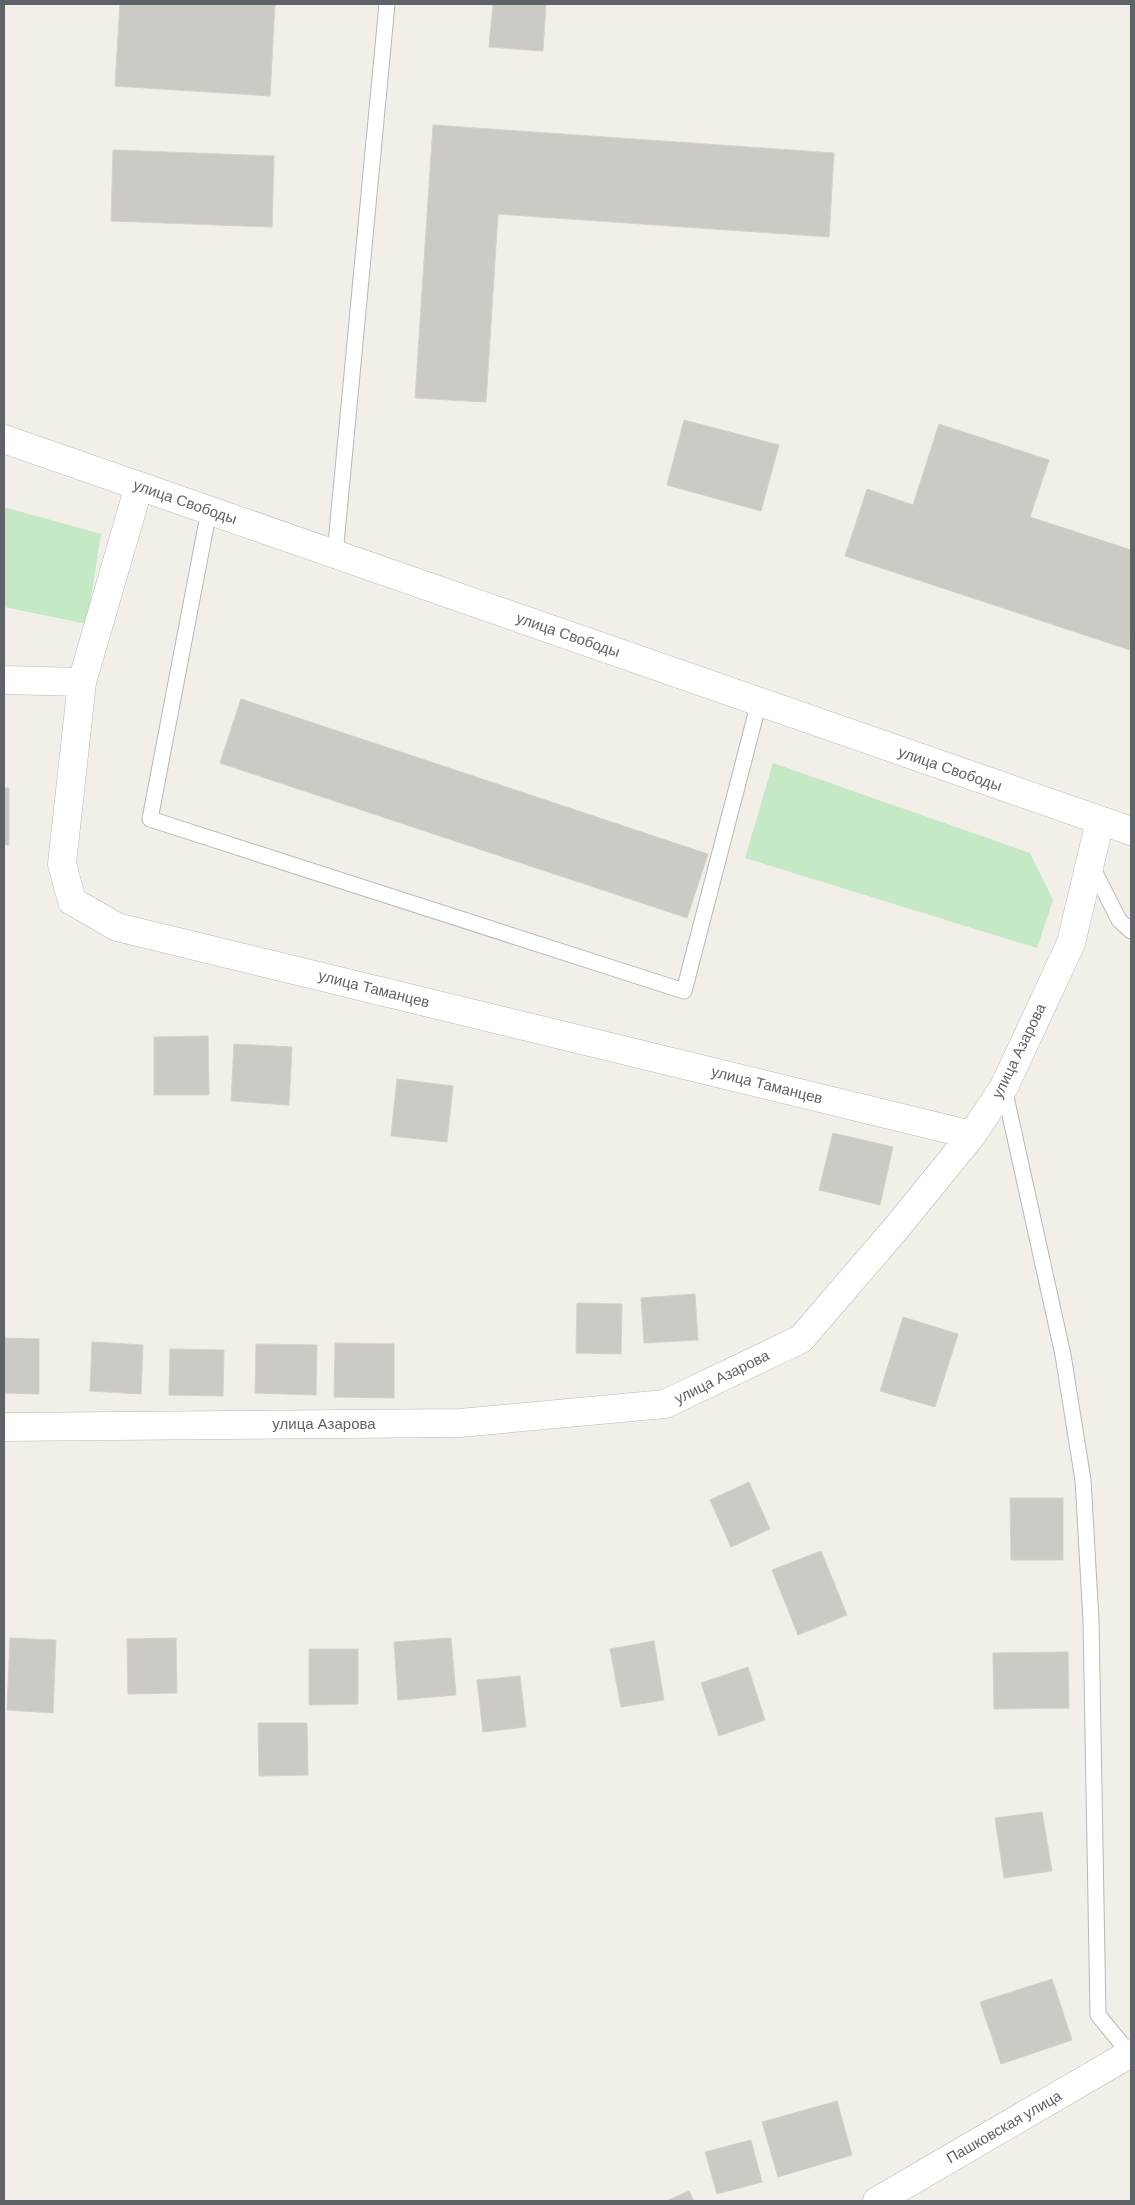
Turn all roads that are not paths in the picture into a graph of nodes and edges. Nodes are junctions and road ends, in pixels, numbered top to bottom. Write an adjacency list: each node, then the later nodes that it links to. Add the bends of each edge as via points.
1 (387, 4): 5 (lane)
2 (4, 439): 3 (street, улица Свободы)
3 (139, 486): 4 (street, улица Свободы); 7 (street, улица Таманцев)
4 (209, 510): 5 (street, улица Свободы); 8 (lane, via 150,819 684,991)
5 (335, 554): 8 (street, улица Свободы)
6 (4, 680): 7 (street)
7 (82, 682): 14 (street, улица Таманцев, via 62,864 72,901 117,927)
8 (758, 702): 9 (street, улица Свободы)
9 (1100, 821): 10 (street, улица Свободы); 11 (street, улица Азарова)
10 (1131, 832)
11 (1090, 864): 12 (lane, via 1119,920); 13 (street, улица Азарова, via 1071,943)
12 (1131, 931)
13 (1004, 1087): 14 (street, улица Азарова); 16 (lane, via 1063,1355 1083,1480 1090,1620 1098,2015)
14 (972, 1135): 15 (street, улица Азарова, via 801,1339 665,1404 460,1423)
15 (4, 1427)
16 (1130, 2053): 17 (street, Пашковская улица)
17 (877, 2201)

